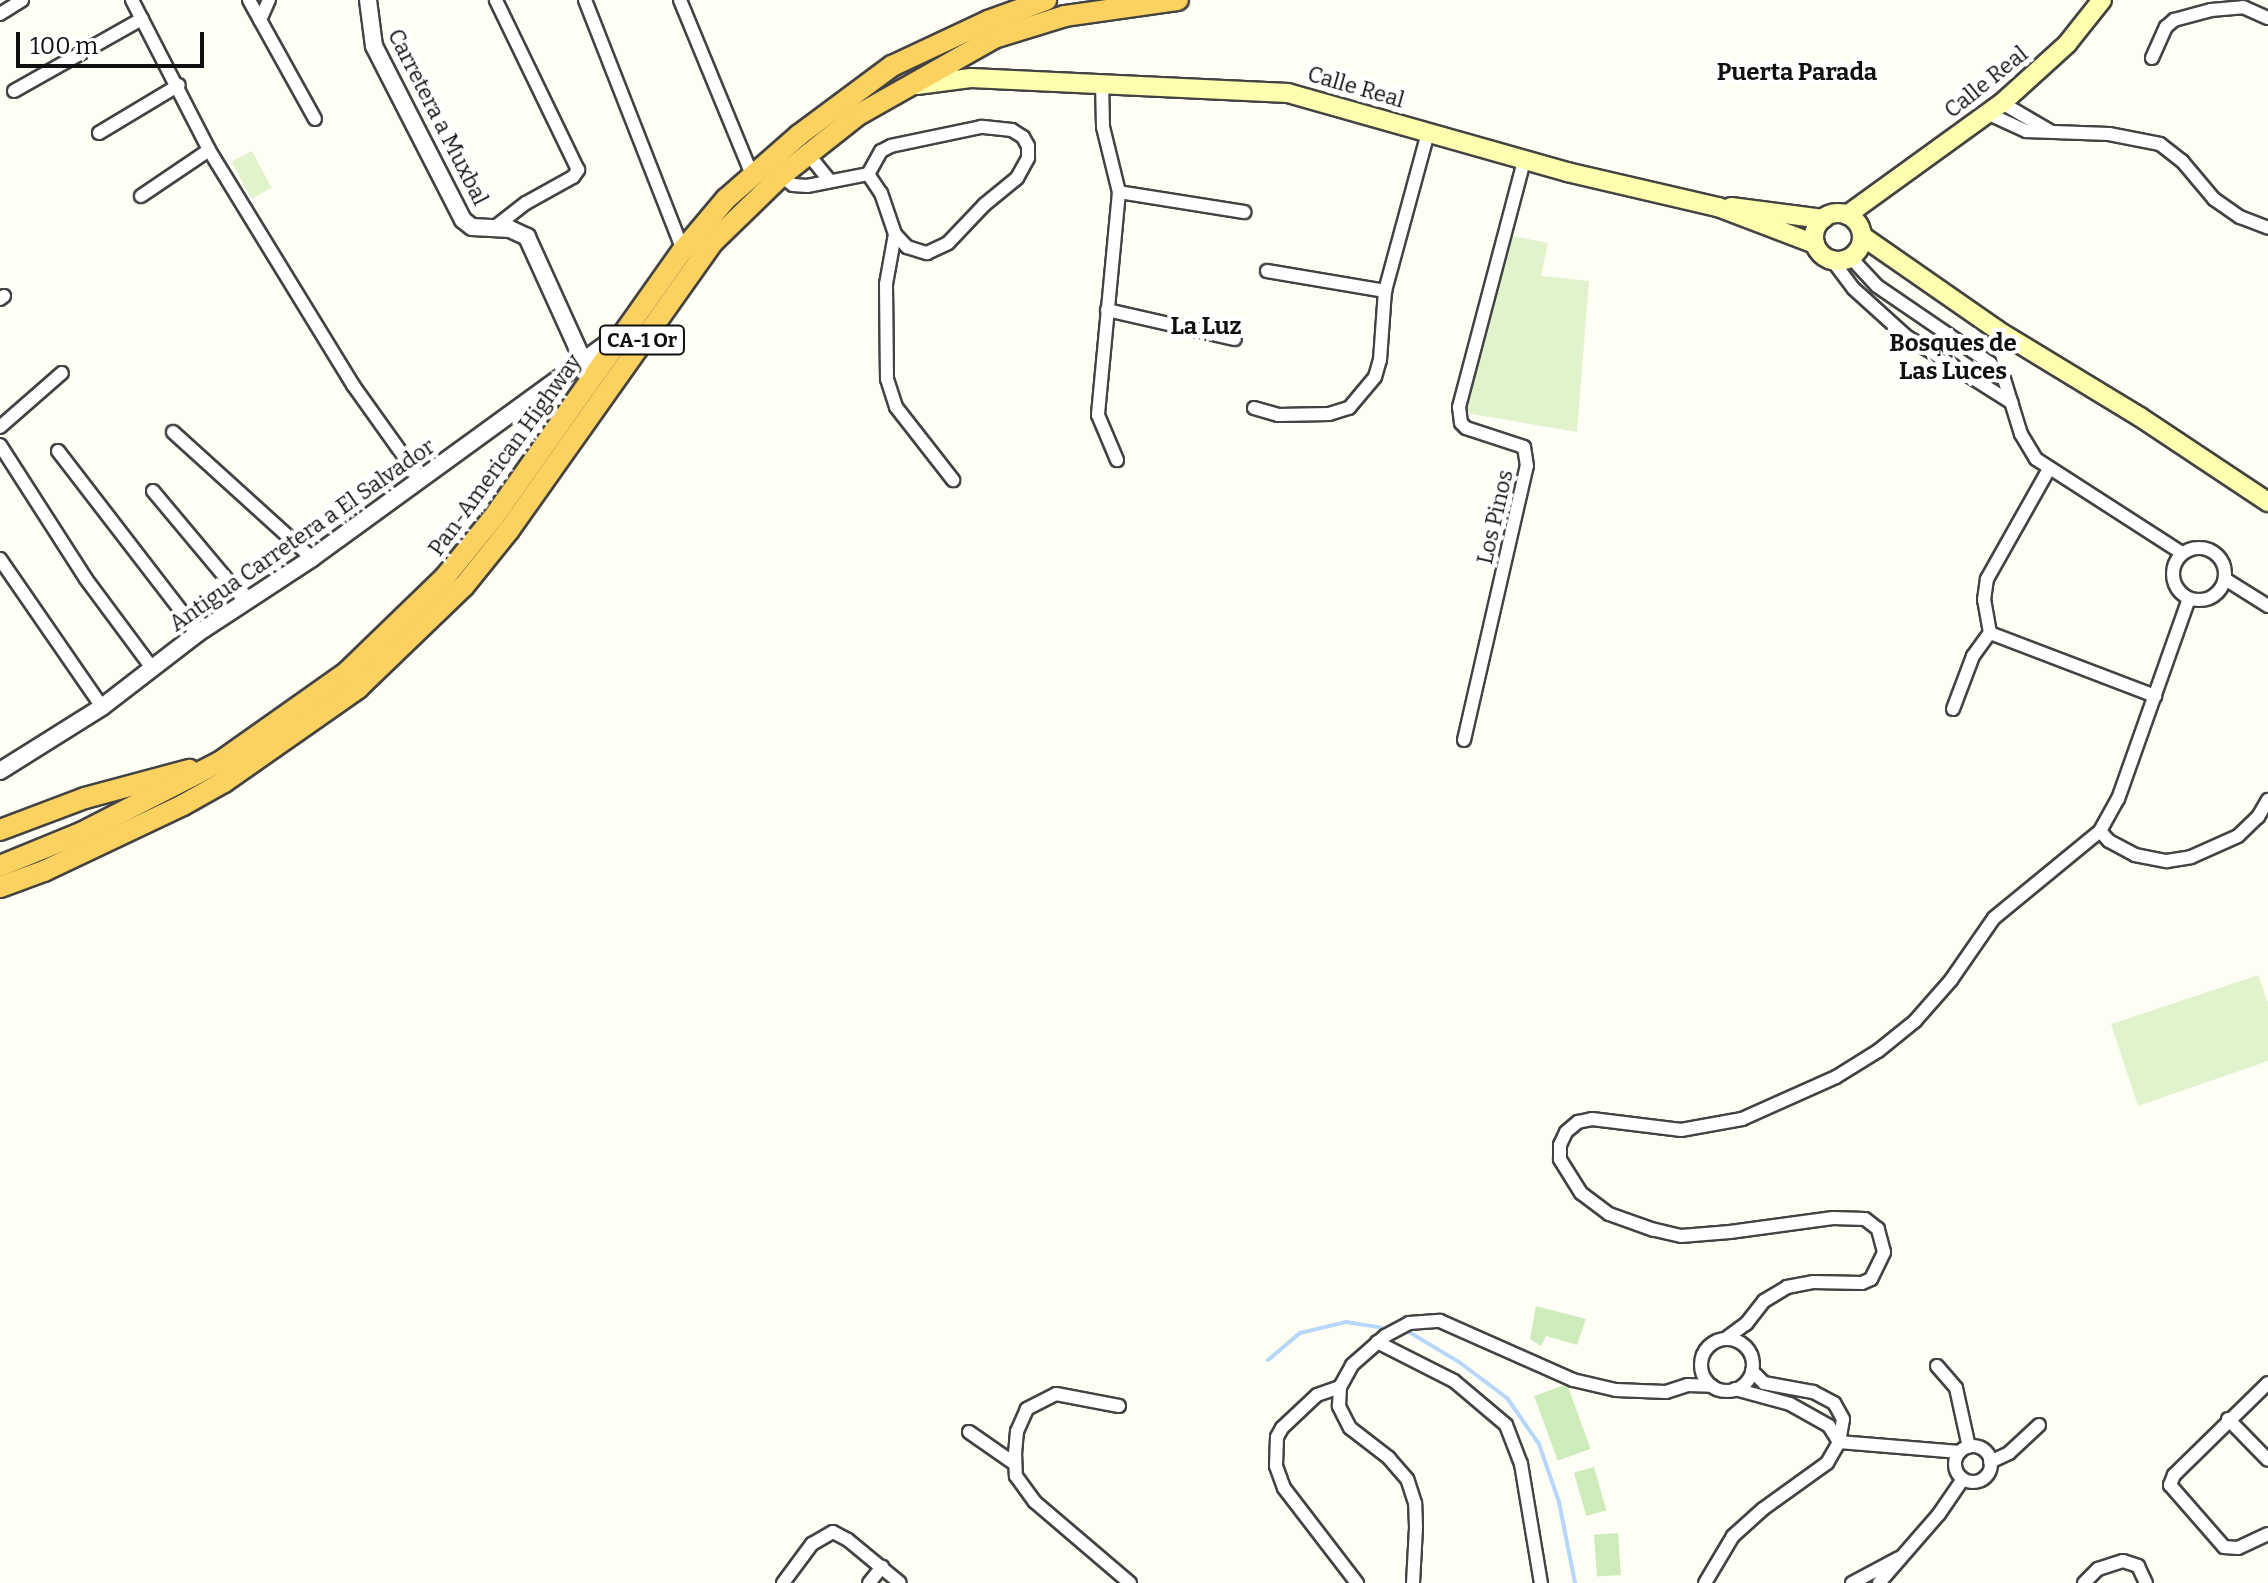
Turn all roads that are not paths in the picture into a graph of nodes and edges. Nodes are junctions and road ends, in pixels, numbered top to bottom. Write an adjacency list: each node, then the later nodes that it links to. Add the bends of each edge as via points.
1 (22, 0): 13 (street)
2 (132, 0): 15 (street)
3 (249, 0): 16 (street)
4 (269, 0): 16 (street)
5 (368, 0): 42 (street, Carretera a Muxbal, via 374,46 463,220 472,227)
6 (496, 0): 42 (street, via 578,170)
7 (585, 0): 47 (street)
8 (680, 0): 32 (street)
9 (1046, 0): 32 (highway, Pan-American Highway / CA-1 Or, via 892,66)
10 (1178, 0): 17 (highway, Pan-American Highway / CA-1 Or, via 1065,16 994,38)
11 (2102, 0): 24 (main road, Calle Real, via 2067,44)
12 (2244, 3): 14 (street); 18 (street, via 2174,20)
13 (0, 14)
14 (2268, 18)
15 (142, 19): 21 (street); 22 (street)
16 (260, 20): 25 (street)
17 (968, 52): 19 (main road); 23 (highway, Pan-American Highway / CA-1 Or)
18 (2152, 58)
19 (971, 78): 20 (main road, Calle Real); 23 (main road, Calle Real, via 937,80)
20 (1102, 82): 27 (main road, Calle Real, via 1288,93); 35 (street, via 1105,136)
21 (179, 85): 26 (street); 28 (street)
22 (14, 91)
23 (891, 94): 29 (highway, Pan-American Highway / CA-1 Or)
24 (1995, 109): 37 (main road, Calle Real); 43 (street, via 2013,127 2118,135 2160,144 2214,199)
25 (315, 119)
26 (99, 133)
27 (1428, 133): 30 (main road, Calle Real); 51 (street)
28 (209, 150): 36 (street); 66 (street, via 353,385)
29 (808, 154): 33 (highway, Pan-American Highway / CA-1 Or); 34 (street)
30 (1524, 161): 38 (main road, Calle Real); 83 (street, Los Pinos, via 1459,407 1466,428 1524,447 1527,466)
31 (868, 174): 34 (street); 44 (street, via 881,193); 44 (street, via 881,151 891,146 981,127 1012,130 1028,146 1017,178 939,250 918,252)
32 (752, 175): 47 (highway, Pan-American Highway / CA-1 Or)
33 (781, 176): 34 (street, via 793,185); 90 (highway, Pan-American Highway / CA-1 Or, via 744,209 690,272 464,586 358,688 183,805)
34 (829, 180)
35 (1119, 192): 39 (street); 52 (street)
36 (141, 196)
37 (1874, 196): 40 (main road, Calle Real); 46 (main road, via 1863,214)
38 (1718, 207): 41 (main road, Calle Real); 45 (main road, Calle Real)
39 (1244, 212)
40 (1847, 215): 41 (main road); 48 (main road, via 1857,223)
41 (1823, 219): 45 (main road)
42 (495, 227): 55 (street, Carretera a Muxbal, via 527,237)
43 (2268, 228)
44 (895, 234): 67 (street, via 886,284 887,379 896,407)
45 (1815, 244): 48 (main road, via 1821,254)
46 (1880, 246): 48 (main road); 50 (main road)
47 (683, 250): 53 (highway, Pan-American Highway / CA-1 Or)
48 (1851, 251): 50 (main road); 58 (street, via 1877,286 1990,363 2004,379); 58 (street, via 1854,289 1906,336)
49 (1267, 271): 51 (street)
50 (1927, 281): 69 (main road)
51 (1385, 291): 59 (street, via 1375,377 1349,408 1308,417)
52 (1107, 310): 54 (street); 64 (street, via 1098,415)
53 (626, 330): 55 (street, Antigua Carretera a El Salvador); 57 (highway, Pan-American Highway / CA-1 Or)
54 (1235, 339)
55 (585, 360): 57 (street, Carretera a Muxbal); 66 (street, Antigua Carretera a El Salvador)
56 (62, 373): 60 (street)
57 (587, 383): 84 (highway, Pan-American Highway / CA-1 Or, via 493,518 405,619 347,672)
58 (2012, 403): 65 (street, via 2028,447)
59 (1254, 408)
60 (0, 427)
61 (173, 432): 71 (street)
62 (0, 445): 79 (street, via 86,579)
63 (58, 451): 77 (street)
64 (1117, 460)
65 (2049, 469): 70 (street); 78 (street, via 1987,579 1984,600)
66 (420, 479): 71 (street, Antigua Carretera a El Salvador)
67 (953, 480)
68 (153, 491): 75 (street)
69 (2268, 502)
70 (2182, 553): 73 (street, via 2197,547 2213,551 2223,563); 74 (street, via 2173,578)
71 (312, 558): 75 (street, Antigua Carretera a El Salvador)
72 (0, 559): 81 (street)
73 (2225, 579): 74 (street, via 2216,594); 76 (street)
74 (2189, 599): 80 (street)
75 (245, 601): 77 (street, Antigua Carretera a El Salvador)
76 (2268, 606)
77 (198, 633): 79 (street, Antigua Carretera a El Salvador)
78 (1990, 633): 80 (street); 82 (street, via 1973,656)
79 (152, 668): 81 (street, Antigua Carretera a El Salvador)
80 (2155, 696): 88 (street, via 2118,799)
81 (102, 707): 85 (street, Antigua Carretera a El Salvador)
82 (1953, 709)
83 (1464, 740)
84 (220, 762): 87 (highway, via 85,798); 89 (highway, Pan-American Highway / CA-1 Or, via 81,833)
85 (0, 771)
86 (2268, 800): 88 (street, via 2238,836 2179,860 2135,855)
87 (0, 830)
88 (2100, 831): 91 (street, via 1994,918 1915,1021 1836,1077 1712,1128 1667,1129 1592,1119 1566,1132 1560,1159 1581,1193 1609,1214 1654,1230 1681,1236 1833,1218 1865,1219 1878,1229 1884,1252 1871,1279 1787,1287)
89 (0, 866)
90 (0, 887)
91 (1751, 1317): 92 (street); 94 (street)
92 (1725, 1339): 94 (street); 96 (street, via 1706,1349)
93 (1377, 1342): 99 (street, via 1409,1323 1440,1321 1573,1380 1616,1390 1666,1392); 101 (street, via 1352,1365); 122 (street, via 1454,1381 1506,1425 1521,1464)
94 (1748, 1350): 97 (street)
95 (1937, 1366): 108 (street, via 1956,1388)
96 (1702, 1368): 99 (street); 100 (street)
97 (1752, 1371): 102 (street); 107 (street, via 1764,1383 1813,1392 1834,1403 1843,1419)
98 (2268, 1383): 104 (street)
99 (1687, 1385): 100 (street)
100 (1712, 1386): 102 (street)
101 (1340, 1387): 120 (street, via 1317,1395 1282,1428 1276,1466 1284,1488); 121 (street, via 1343,1419 1407,1479 1415,1503)
102 (1735, 1389): 107 (street, via 1790,1404 1829,1426)
103 (1119, 1406): 111 (street, via 1056,1394 1027,1409 1017,1431)
104 (2228, 1419): 109 (street); 113 (street, via 2170,1485 2224,1547 2238,1548)
105 (2039, 1425): 110 (street, via 2009,1453)
106 (969, 1432): 111 (street)
107 (1839, 1442): 108 (street); 123 (street, via 1827,1463 1733,1536)
108 (1964, 1449): 110 (street, via 1985,1451); 112 (street, via 1955,1466)
109 (2268, 1460)
110 (1990, 1462): 112 (street, via 1984,1478)
111 (1015, 1464): 119 (street, via 1016,1476 1035,1502)
112 (1963, 1479): 114 (street)
113 (2268, 1534)
114 (1905, 1555): 124 (street); 125 (street)
115 (882, 1567): 116 (street, via 833,1532 812,1544); 117 (street); 118 (street)
116 (783, 1583)
117 (869, 1583)
118 (900, 1583)
119 (1130, 1583)
120 (1357, 1583)
121 (1413, 1583)
122 (1541, 1583)
123 (1705, 1583)
124 (1852, 1583)
125 (1879, 1583)
126 (2084, 1583): 127 (street, via 2098,1569 2123,1561 2138,1566)
127 (2146, 1583)

